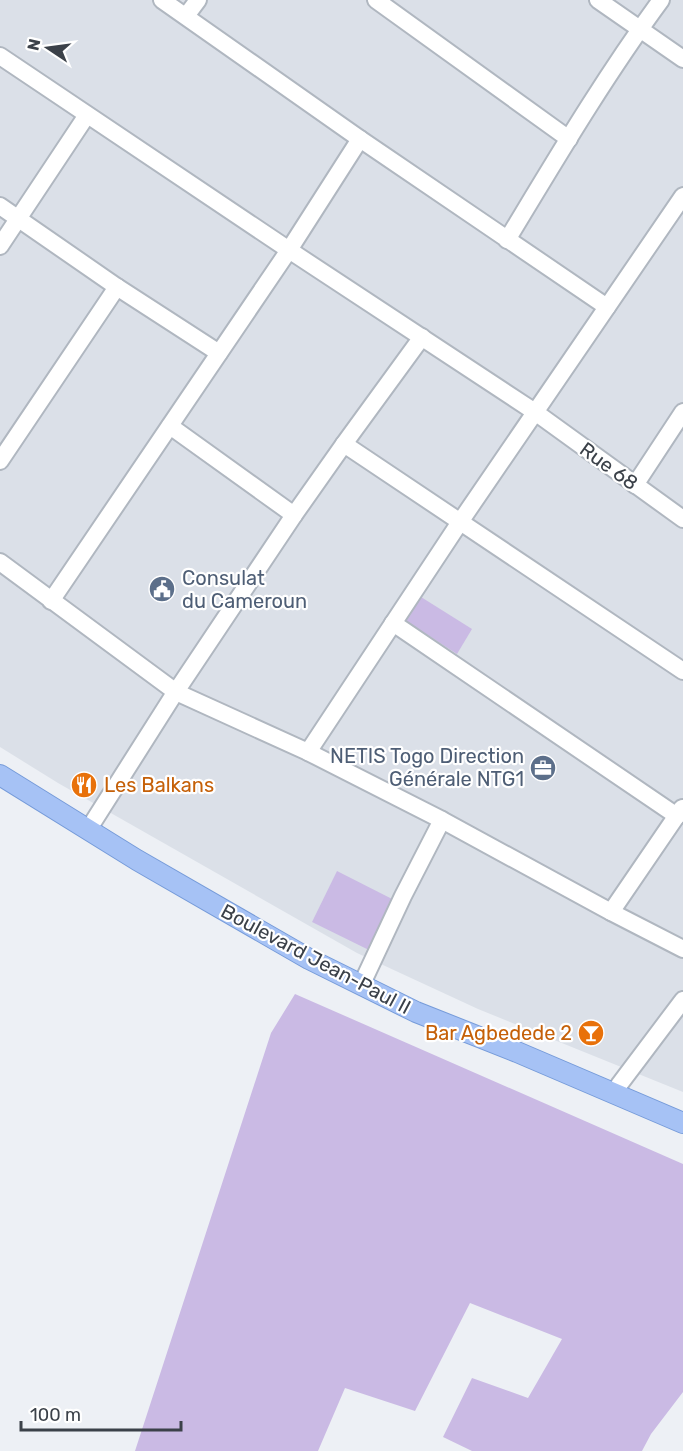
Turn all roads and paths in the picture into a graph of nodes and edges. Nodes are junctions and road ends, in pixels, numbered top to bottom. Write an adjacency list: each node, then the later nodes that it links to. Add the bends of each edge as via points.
1 (162, 0): 6 (street)
2 (198, 0): 6 (street)
3 (376, 0): 11 (street)
4 (597, 0): 7 (street)
5 (661, 0): 7 (street)
6 (186, 16): 12 (street)
7 (640, 29): 9 (street); 11 (street)
8 (0, 56): 10 (street, Rue 68)
9 (683, 60)
10 (87, 115): 15 (street); 18 (street, Rue 68)
11 (569, 139): 16 (street)
12 (360, 140): 16 (street); 18 (street)
13 (681, 203): 20 (street)
14 (0, 206): 15 (street)
15 (18, 218): 17 (street); 19 (street)
16 (507, 240): 20 (street)
17 (0, 246)
18 (289, 250): 21 (street, Rue 68); 22 (street)
19 (117, 287): 22 (street); 27 (street)
20 (607, 307): 23 (street)
21 (422, 337): 23 (street, Rue 68); 26 (street)
22 (219, 352): 25 (street)
23 (535, 412): 28 (street, Rue 68); 31 (street)
24 (683, 412): 28 (street)
25 (170, 426): 29 (street); 33 (street)
26 (344, 444): 29 (street); 31 (street)
27 (0, 462)
28 (635, 485): 30 (street, Rue 68)
29 (294, 515): 36 (street)
30 (683, 519)
31 (460, 522): 34 (street); 35 (street)
32 (0, 562): 33 (street)
33 (51, 601): 36 (street)
34 (393, 623): 37 (street); 39 (street)
35 (683, 671)
36 (176, 692): 37 (street); 41 (street)
37 (308, 752): 40 (street)
38 (2, 776): 41 (main road, Boulevard Jean-Paul II)
39 (680, 812): 42 (street)
40 (442, 820): 42 (street); 44 (street)
41 (91, 826): 44 (main road, Boulevard Jean-Paul II); 48 (main road, Boulevard Jean-Paul II, via 136,860 309,958 416,1012)
42 (611, 912): 43 (street)
43 (683, 949)
44 (366, 975): 46 (main road, Boulevard Jean-Paul II)
45 (683, 1000): 46 (street)
46 (619, 1085): 47 (main road, Boulevard Jean-Paul II)
47 (683, 1111)
48 (683, 1123)

